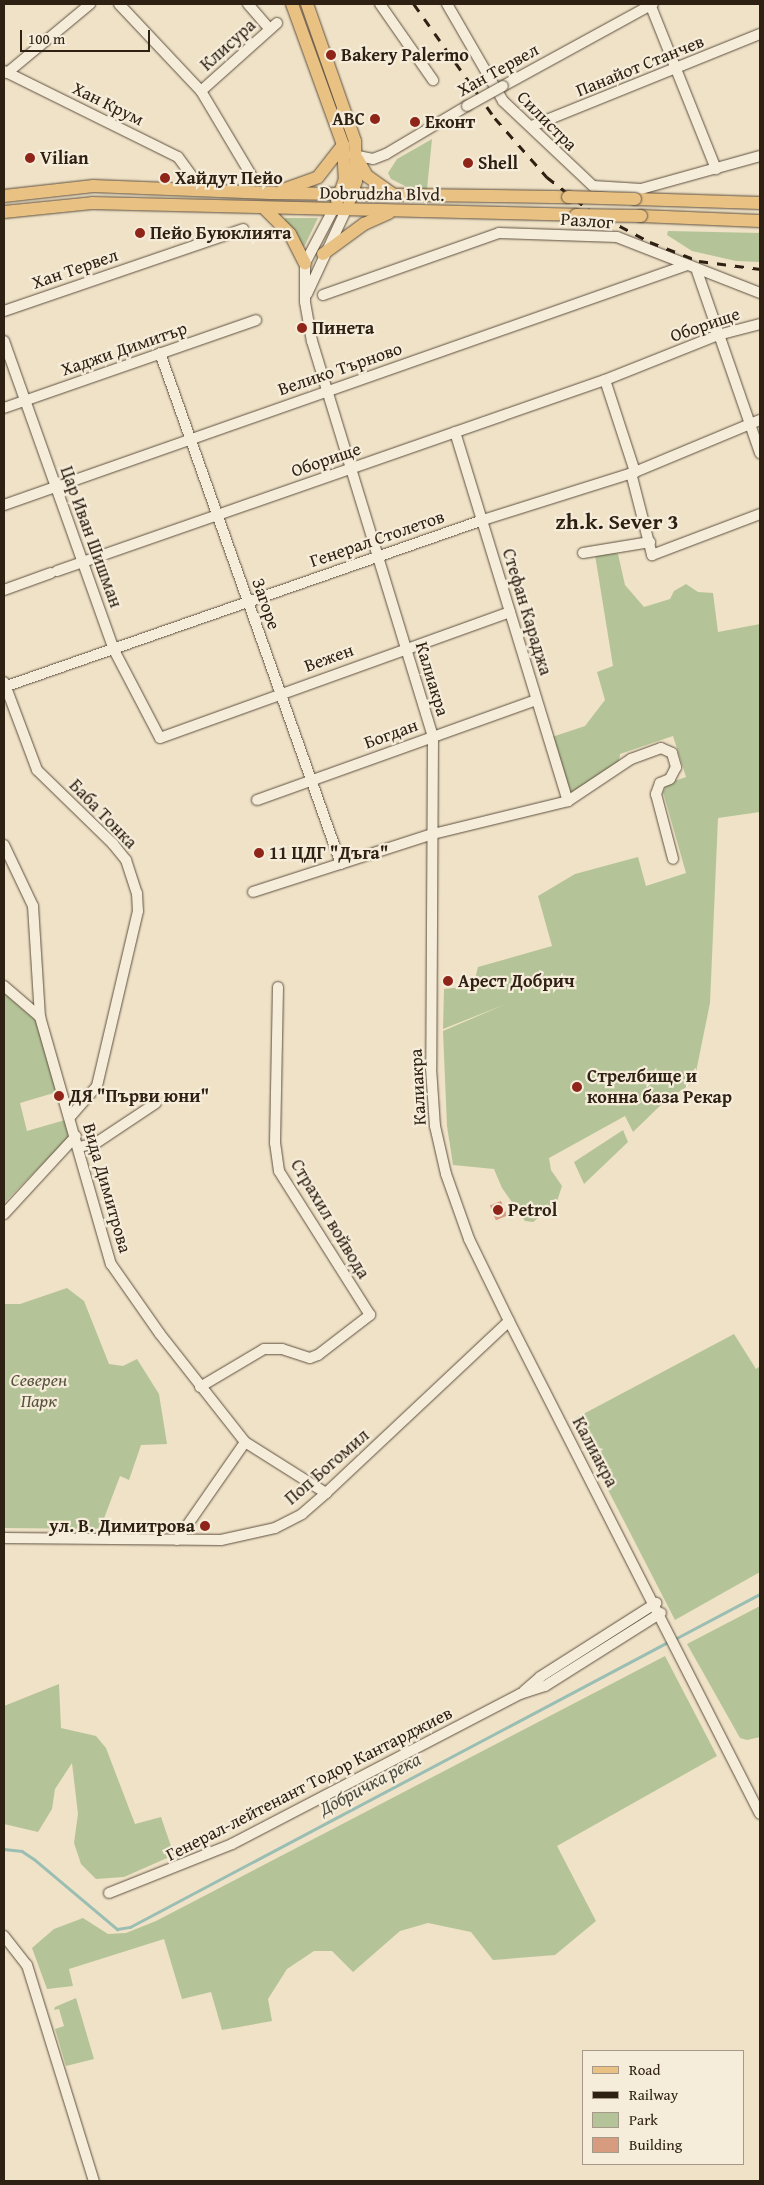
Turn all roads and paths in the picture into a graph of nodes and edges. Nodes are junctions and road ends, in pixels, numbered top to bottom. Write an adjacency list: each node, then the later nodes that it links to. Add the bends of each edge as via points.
1 (90, 4): 11 (street)
2 (119, 4): 13 (street)
3 (248, 4): 13 (street, Клисура, via 274,26)
4 (292, 4): 15 (main road)
5 (308, 4): 17 (main road)
6 (380, 4): 12 (street)
7 (447, 4): 14 (street, Силистра, via 491,84 503,101)
8 (651, 4): 10 (street); 17 (street, Хан Тервел, bridge, via 386,154)
9 (760, 34): 10 (street, Панайот Станчев)
10 (678, 70): 14 (street, Панайот Станчев); 18 (street)
11 (6, 72): 19 (street, Хан Крум, via 178,157)
12 (433, 80)
13 (201, 91): 20 (street)
14 (532, 126): 23 (street, Силистра, via 593,186)
15 (343, 145): 17 (street); 21 (main road, via 318,177); 22 (main road)
16 (760, 156): 18 (street, Силистра)
17 (358, 158): 22 (main road); 24 (main road, via 367,176)
18 (716, 169): 23 (street, Силистра)
19 (191, 175)
20 (251, 175)
21 (270, 194): 22 (main road, Dobrudzha Blvd.); 25 (main road, Dobrudzha Blvd., via 93,186)
22 (346, 194): 24 (main road, Dobrudzha Blvd.); 29 (main road)
23 (638, 194): 26 (main road, Dobrudzha Blvd., bridge); 27 (main road, Dobrudzha Blvd.)
24 (395, 195): 26 (main road, Dobrudzha Blvd.)
25 (4, 196)
26 (490, 196): 32 (main road)
27 (760, 203)
28 (264, 209): 29 (main road, Dobrudzha Blvd.); 31 (main road, Dobrudzha Blvd., via 92,202); 36 (main road, via 290,234)
29 (339, 210): 30 (main road, Dobrudzha Blvd.); 35 (street); 36 (street, Калиакра)
30 (394, 211): 32 (main road, Dobrudzha Blvd.); 35 (main road, via 364,224)
31 (4, 212)
32 (489, 214): 33 (main road, Dobrudzha Blvd., bridge)
33 (760, 221)
34 (243, 229): 42 (street, Хан Тервел)
35 (323, 254): 41 (street)
36 (305, 264): 41 (street, Калиакра)
37 (687, 265): 38 (street, Разлог); 40 (street, Разлог, via 617,237 499,233); 49 (street, Велико Търново)
38 (697, 270): 39 (street, Разлог); 45 (street)
39 (760, 293)
40 (324, 295)
41 (305, 302): 49 (street, Калиакра)
42 (4, 311)
43 (256, 320): 47 (street, Хаджи Димитър)
44 (760, 324): 45 (street, Оборище)
45 (718, 336): 48 (street, Оборище); 53 (street)
46 (4, 341): 50 (street, Цар Иван Шишман)
47 (160, 354): 50 (street, Хаджи Димитър); 55 (street, Загоре)
48 (605, 380): 54 (street, Оборище); 58 (street)
49 (327, 391): 55 (street, Велико Търново); 57 (street, Калиакра)
50 (25, 401): 51 (street, Хаджи Димитър); 59 (street, Цар Иван Шишман)
51 (4, 408)
52 (760, 420): 53 (street, Генерал Столетов)
53 (748, 425): 56 (street); 58 (street, Генерал Столетов)
54 (455, 432): 57 (street, Оборище); 63 (street, Стефан Караджа)
55 (190, 440): 59 (street, Велико Търново); 62 (street, Загоре)
56 (760, 453)
57 (351, 469): 62 (street, Оборище); 66 (street, Калиакра)
58 (633, 472): 63 (street, Генерал Столетов); 64 (street)
59 (56, 486): 60 (street, Велико Търново); 67 (street, Цар Иван Шишман)
60 (4, 505)
61 (760, 514): 64 (street, via 652,556)
62 (218, 515): 67 (street, Оборище); 69 (street, Загоре)
63 (483, 520): 66 (street, Генерал Столетов); 70 (street, Стефан Караджа)
64 (650, 542): 65 (street)
65 (583, 553)
66 (378, 556): 69 (street, Генерал Столетов); 71 (street, Калиакра)
67 (84, 562): 68 (street, Оборище); 72 (street, Цар Иван Шишман)
68 (4, 590)
69 (248, 602): 72 (street, Генерал Столетов); 74 (street, Загоре)
70 (510, 612): 71 (street, Вежен); 75 (street, Стефан Караджа)
71 (406, 647): 74 (street, Вежен); 76 (street, Калиакра)
72 (114, 650): 73 (street, Генерал Столетов); 77 (street, Цар Иван Шишман)
73 (4, 685): 90 (street, Баба Тонка, via 37,770 113,844 126,860 137,893 138,911 97,1086)
74 (280, 693): 77 (street, Вежен); 78 (street, Загоре)
75 (536, 700): 76 (street, Богдан); 80 (street, Стефан Караджа)
76 (433, 736): 78 (street, Богдан); 81 (street, Калиакра)
77 (160, 738)
78 (311, 780): 79 (street, Богдан); 84 (street, Загоре)
79 (257, 800)
80 (568, 801): 81 (street); 83 (street, via 643,752 667,749 675,773 660,783 656,794)
81 (433, 834): 84 (street); 94 (street, Калиакра, via 430,1009 435,1126 453,1200)
82 (4, 845): 88 (street, Вида Димитрова, via 33,906)
83 (673, 860)
84 (341, 864): 85 (street)
85 (254, 892)
86 (4, 986): 88 (street)
87 (278, 987): 95 (street, Страхил войвода, via 275,1143 279,1171 370,1315 318,1355 310,1358 282,1349 264,1349)
88 (40, 1017): 90 (street, Вида Димитрова)
89 (156, 1103): 92 (street, via 96,1143)
90 (70, 1117): 91 (street, Вида Димитрова)
91 (76, 1136): 92 (street, Вида Димитрова); 93 (street)
92 (79, 1147): 95 (street, Вида Димитрова, via 111,1264)
93 (4, 1214)
94 (509, 1321): 97 (street, Поп Богомил); 100 (street, Калиакра)
95 (200, 1387): 96 (street, Вида Димитрова)
96 (245, 1442): 97 (street, Вида Димитрова); 99 (street)
97 (326, 1493): 99 (street, Поп Богомил, via 302,1514 275,1528 221,1540)
98 (4, 1538): 99 (street, Поп Богомил)
99 (178, 1540)
100 (656, 1602): 101 (street, Калиакра); 102 (street, Генерал-лейтенант Тодор Кантарджиев, via 540,1677)
101 (661, 1613): 102 (street, Генерал-лейтенант Тодор Кантарджиев, via 545,1686); 103 (street, Калиакра)
102 (520, 1694): 104 (street, Генерал-лейтенант Тодор Кантарджиев, via 232,1844)
103 (760, 1814)
104 (109, 1893)
105 (4, 1936): 106 (street, via 17,1949 36,1988)
106 (94, 2181)

